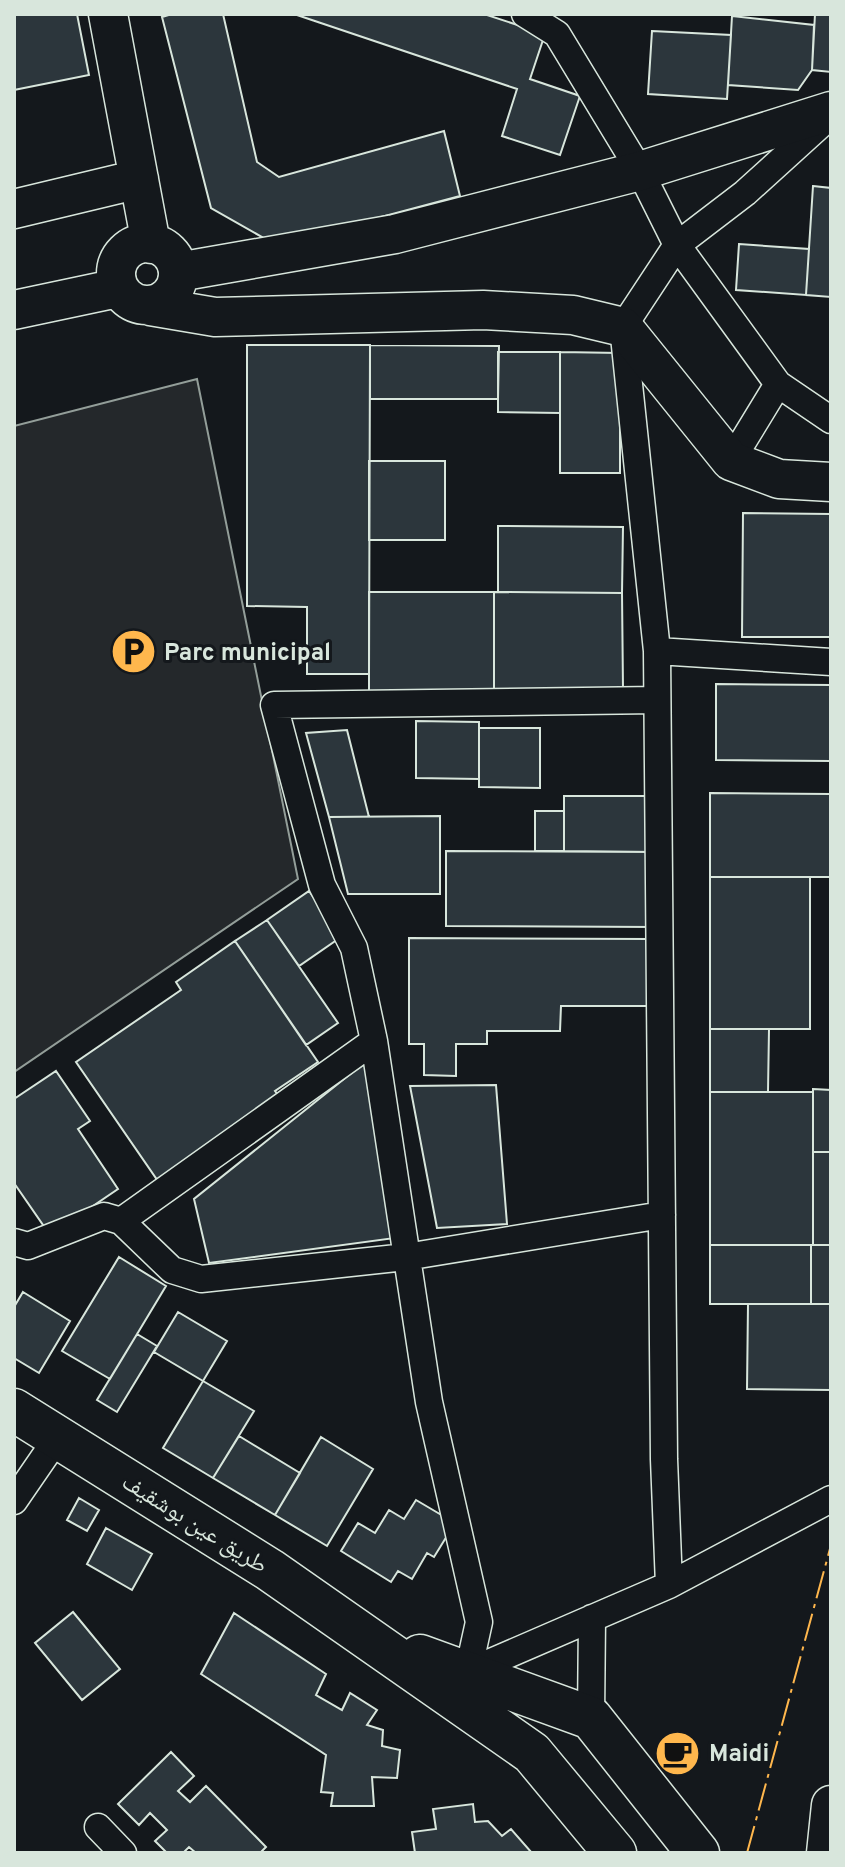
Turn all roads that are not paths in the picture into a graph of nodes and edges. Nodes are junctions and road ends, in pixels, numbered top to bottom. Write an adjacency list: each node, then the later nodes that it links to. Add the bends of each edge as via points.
1 (108, 14): 5 (street)
2 (525, 14): 4 (street, via 557,34)
3 (831, 113): 4 (street); 8 (street, via 745,193)
4 (640, 171): 8 (street); 9 (street, via 395,234)
5 (139, 179): 6 (street); 7 (street)
6 (14, 209)
7 (151, 244): 9 (street, via 170,253); 10 (street, via 124,252 116,266 116,281)
8 (677, 245): 12 (street); 13 (street)
9 (178, 272): 10 (street, via 170,295)
10 (134, 297): 11 (street); 12 (street, via 215,317 483,310 573,315)
11 (14, 310)
12 (623, 327): 15 (street); 17 (street)
13 (778, 384): 14 (street); 15 (street)
14 (831, 420)
15 (731, 461): 16 (street, via 779,479)
16 (831, 482)
17 (657, 651): 18 (street); 19 (street)
18 (831, 662)
19 (657, 700): 20 (street, via 274,705 322,885 354,948); 21 (street)
20 (374, 1041): 22 (street); 24 (street)
21 (662, 1215): 24 (street); 29 (street)
22 (121, 1221): 23 (street, via 104,1216 28,1246); 24 (street, via 172,1270 201,1279)
23 (14, 1242)
24 (406, 1257): 32 (street, via 429,1402 479,1622)
25 (14, 1410): 26 (main road, طريق عين بوشقيف)
26 (58, 1437): 28 (street); 31 (main road, طريق عين بوشقيف)
27 (831, 1499): 29 (street)
28 (14, 1501)
29 (669, 1585): 30 (street)
30 (592, 1618): 32 (street); 33 (street)
31 (373, 1640): 32 (main road); 37 (main road, via 532,1753)
32 (468, 1672): 33 (main road)
33 (591, 1718): 38 (main road)
34 (831, 1805): 39 (street)
35 (98, 1827): 36 (street)
36 (123, 1853)
37 (615, 1853)
38 (698, 1853)
39 (826, 1853)

